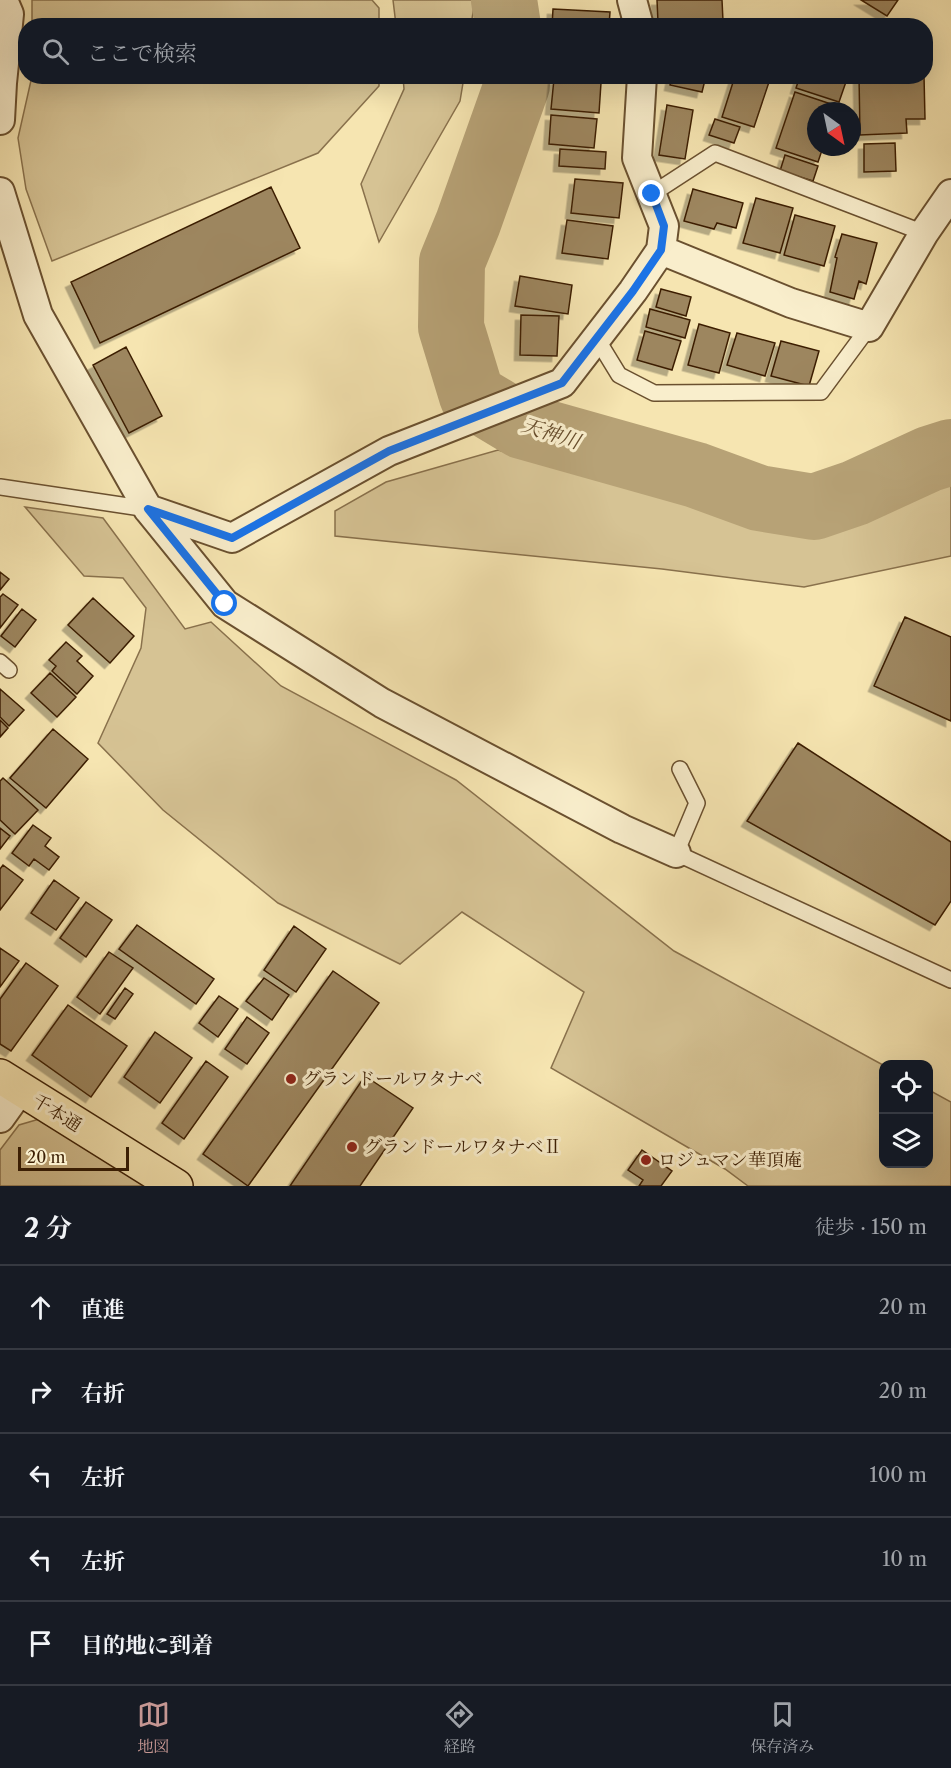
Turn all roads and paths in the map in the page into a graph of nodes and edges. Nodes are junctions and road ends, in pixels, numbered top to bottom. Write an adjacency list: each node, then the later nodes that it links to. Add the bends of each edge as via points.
1 (3, 0): 5 (street, via 9,14)
2 (632, 0): 3 (street)
3 (637, 18)
4 (642, 84): 7 (street, via 637,158)
5 (0, 120)
6 (0, 192): 14 (street, via 38,315)
7 (652, 194): 9 (lane, via 715,153); 10 (street, via 664,226)
8 (951, 194): 9 (street)
9 (924, 233): 11 (street)
10 (661, 250): 11 (street, via 791,303); 12 (street)
11 (869, 327): 12 (lane, via 821,392 654,393 618,375)
12 (597, 339): 14 (street, via 562,383 389,451 232,538)
13 (0, 487): 14 (lane)
14 (148, 509): 16 (street, via 225,604 382,703 622,829)
15 (680, 769): 16 (lane, via 697,803)
16 (676, 853): 17 (lane)
17 (951, 980)
18 (10, 1083): 19 (street); 20 (main road, 千本通)
19 (0, 1118)
20 (176, 1186)

